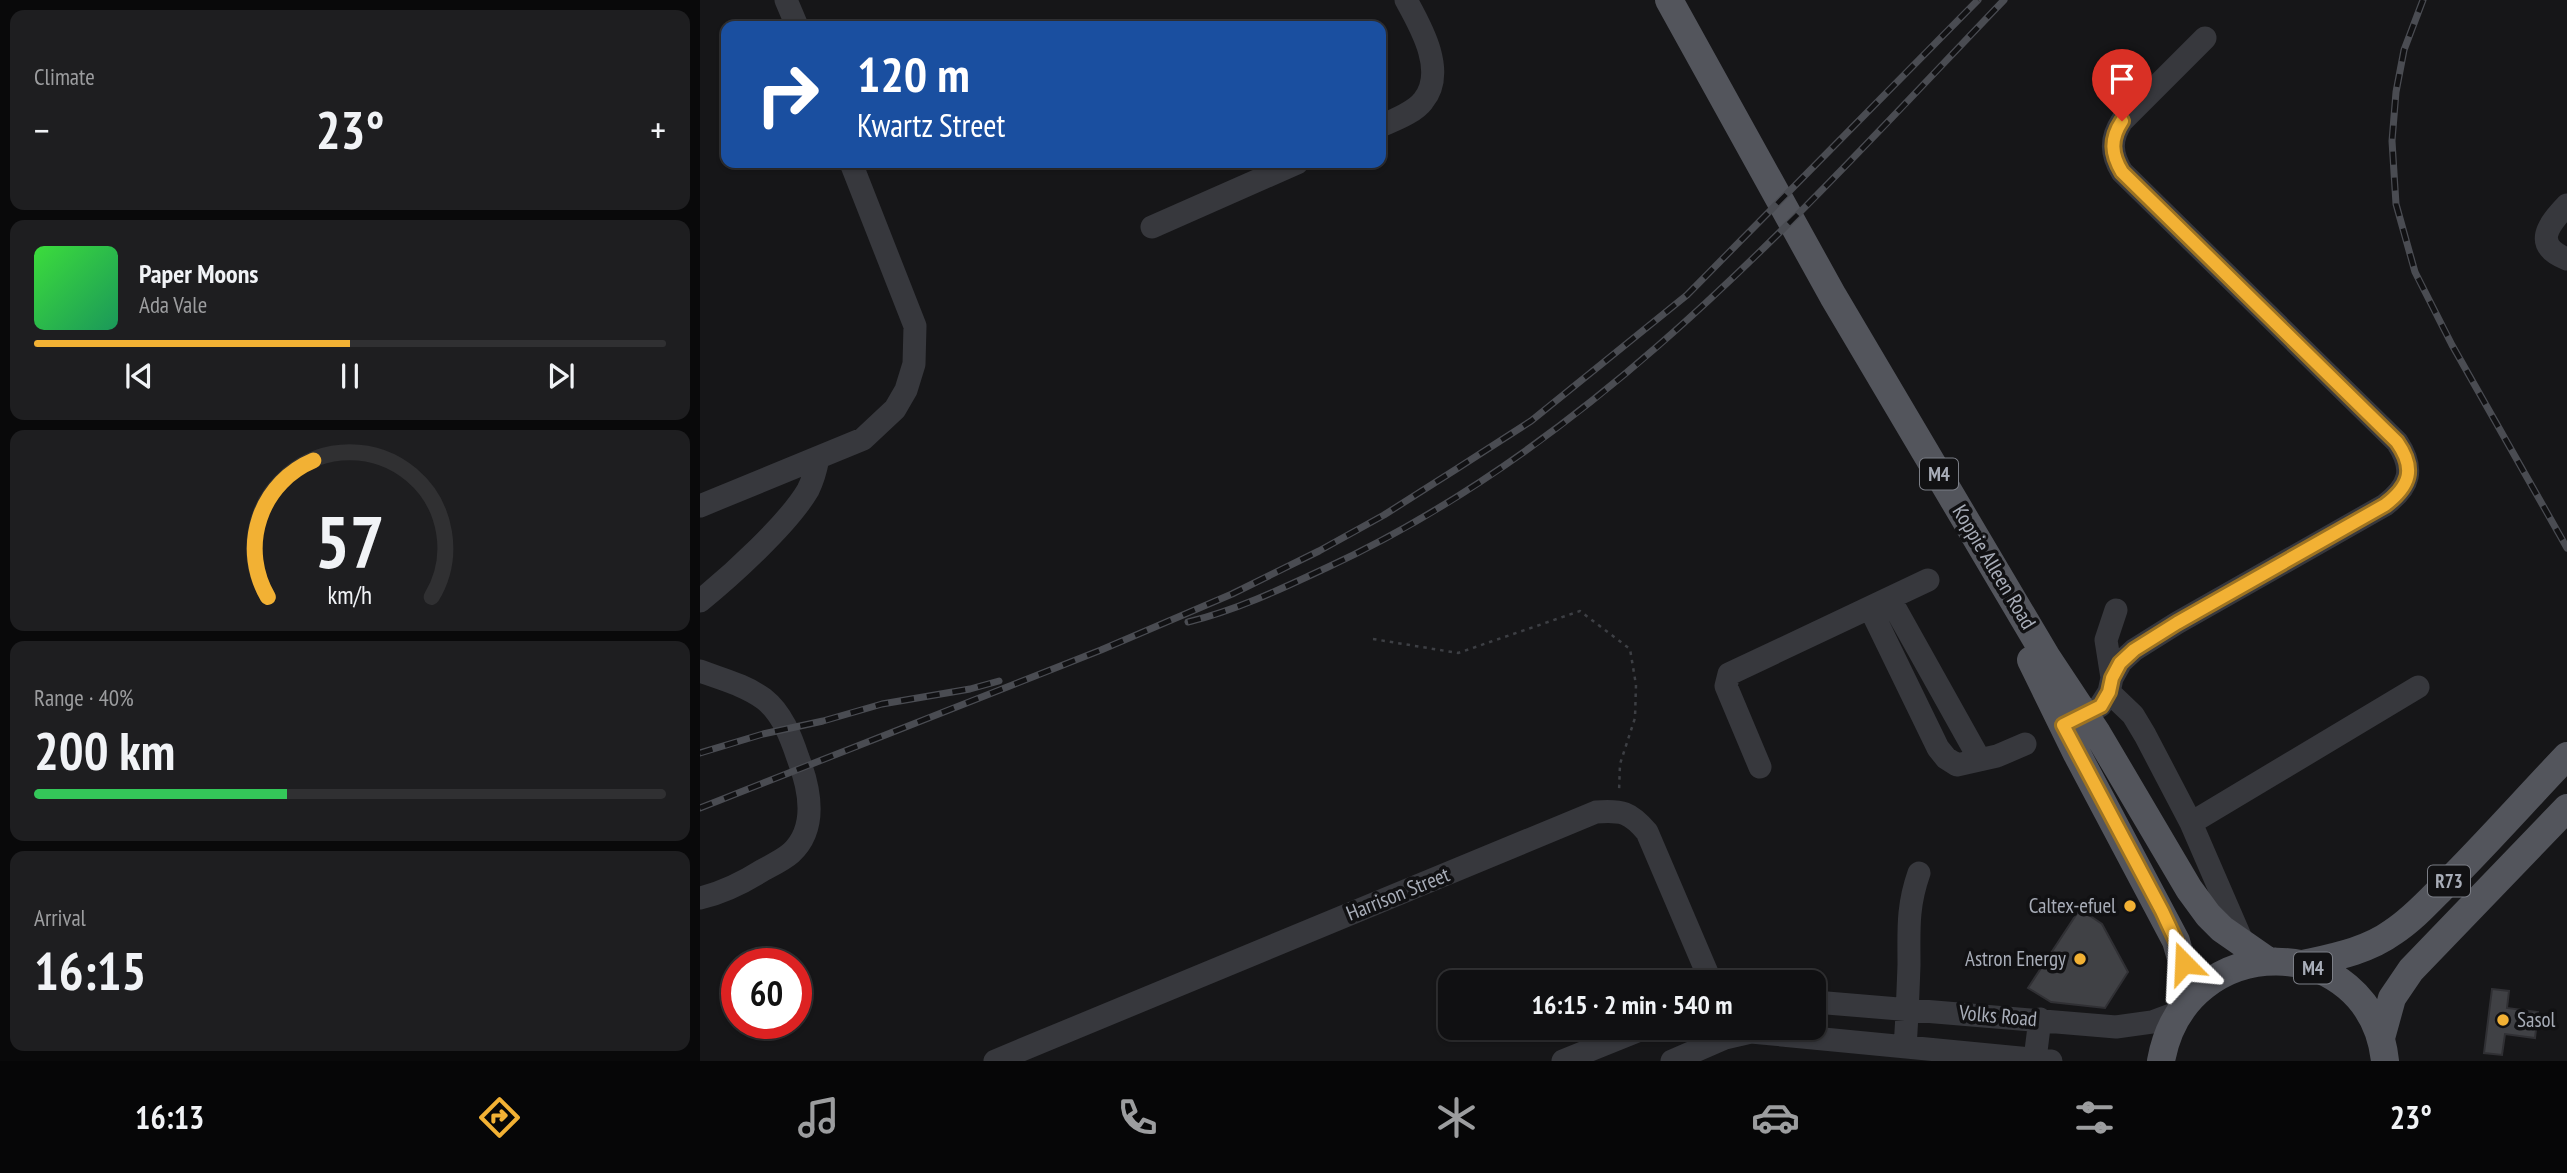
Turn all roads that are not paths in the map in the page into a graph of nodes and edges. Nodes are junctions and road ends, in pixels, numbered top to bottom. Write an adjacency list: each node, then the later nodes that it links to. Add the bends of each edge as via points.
1 (786, 0): 5 (street)
2 (1406, 0): 7 (street, via 1421,27 1433,80 1423,102)
3 (1655, 0): 10 (main road, Koppie Alleen Road / M4)
4 (1669, 0): 10 (main road, Koppie Alleen Road / M4)
5 (795, 21)
6 (2205, 38): 21 (street, via 2122,121 2113,138 2116,163 2397,442 2405,453 2408,474 2400,493 2385,505 2134,650 2120,663)
7 (1386, 124)
8 (853, 168): 14 (street, via 915,326 914,364 903,398 883,423 863,439)
9 (1286, 168): 12 (street)
10 (1769, 192): 23 (main road, Koppie Alleen Road / M4, via 2026,621)
11 (2567, 205): 13 (street, via 2546,233 2549,246)
12 (1152, 227)
13 (2567, 259)
14 (818, 458): 15 (street); 17 (street, via 815,475 800,502)
15 (700, 506)
16 (1928, 580): 18 (street)
17 (700, 601)
18 (1880, 604): 24 (street, via 1980,760); 26 (street, via 1729,674 1726,685)
19 (2116, 610): 21 (street, via 2106,640)
20 (700, 671): 32 (street, via 747,689 777,713 810,795 805,834 791,853)
21 (2111, 685): 23 (street, via 2101,706); 28 (street, via 2133,715)
22 (2418, 687): 28 (street)
23 (2074, 720): 29 (main road, Koppie Alleen Road / M4); 30 (main road, Koppie Alleen Road / M4)
24 (2025, 744)
25 (2566, 760): 35 (main road, R73, via 2419,911 2393,932)
26 (1760, 767)
27 (2567, 808): 33 (main road, R73)
28 (2191, 822): 34 (street)
29 (2164, 844): 30 (street); 34 (main road, Koppie Alleen Road / M4, via 2208,915)
30 (2135, 862): 40 (main road, Koppie Alleen Road / M4, via 2176,941 2186,976)
31 (1919, 873): 41 (street, via 1907,921)
32 (704, 900)
33 (2463, 915): 35 (main road, via 2454,911 2437,915 2376,957); 47 (main road, R73, via 2392,998)
34 (2243, 943): 36 (main road, Koppie Alleen Road / M4)
35 (2346, 954): 37 (main road, R73)
36 (2268, 961): 37 (main road, M4); 40 (main road, M4, via 2223,973)
37 (2303, 964): 47 (main road, M4, via 2351,991 2373,1021)
38 (1706, 970): 49 (street, Harrison Street, via 1647,832 1618,810 1597,812)
39 (1826, 1003): 41 (street, Volks Road)
40 (2183, 1007): 42 (street, Volks Road, via 2152,1022 2116,1027); 52 (main road, M4, via 2170,1028)
41 (1908, 1008): 42 (street, Volks Road); 46 (street)
42 (2040, 1019): 48 (street)
43 (1826, 1038): 46 (street, Volks Road)
44 (1615, 1040): 50 (street)
45 (1720, 1040): 51 (street, Volks Road)
46 (1905, 1047): 48 (street, Volks Road)
47 (2387, 1053)
48 (2043, 1060)
49 (995, 1061)
50 (1563, 1061)
51 (1672, 1061)
52 (2161, 1061)

